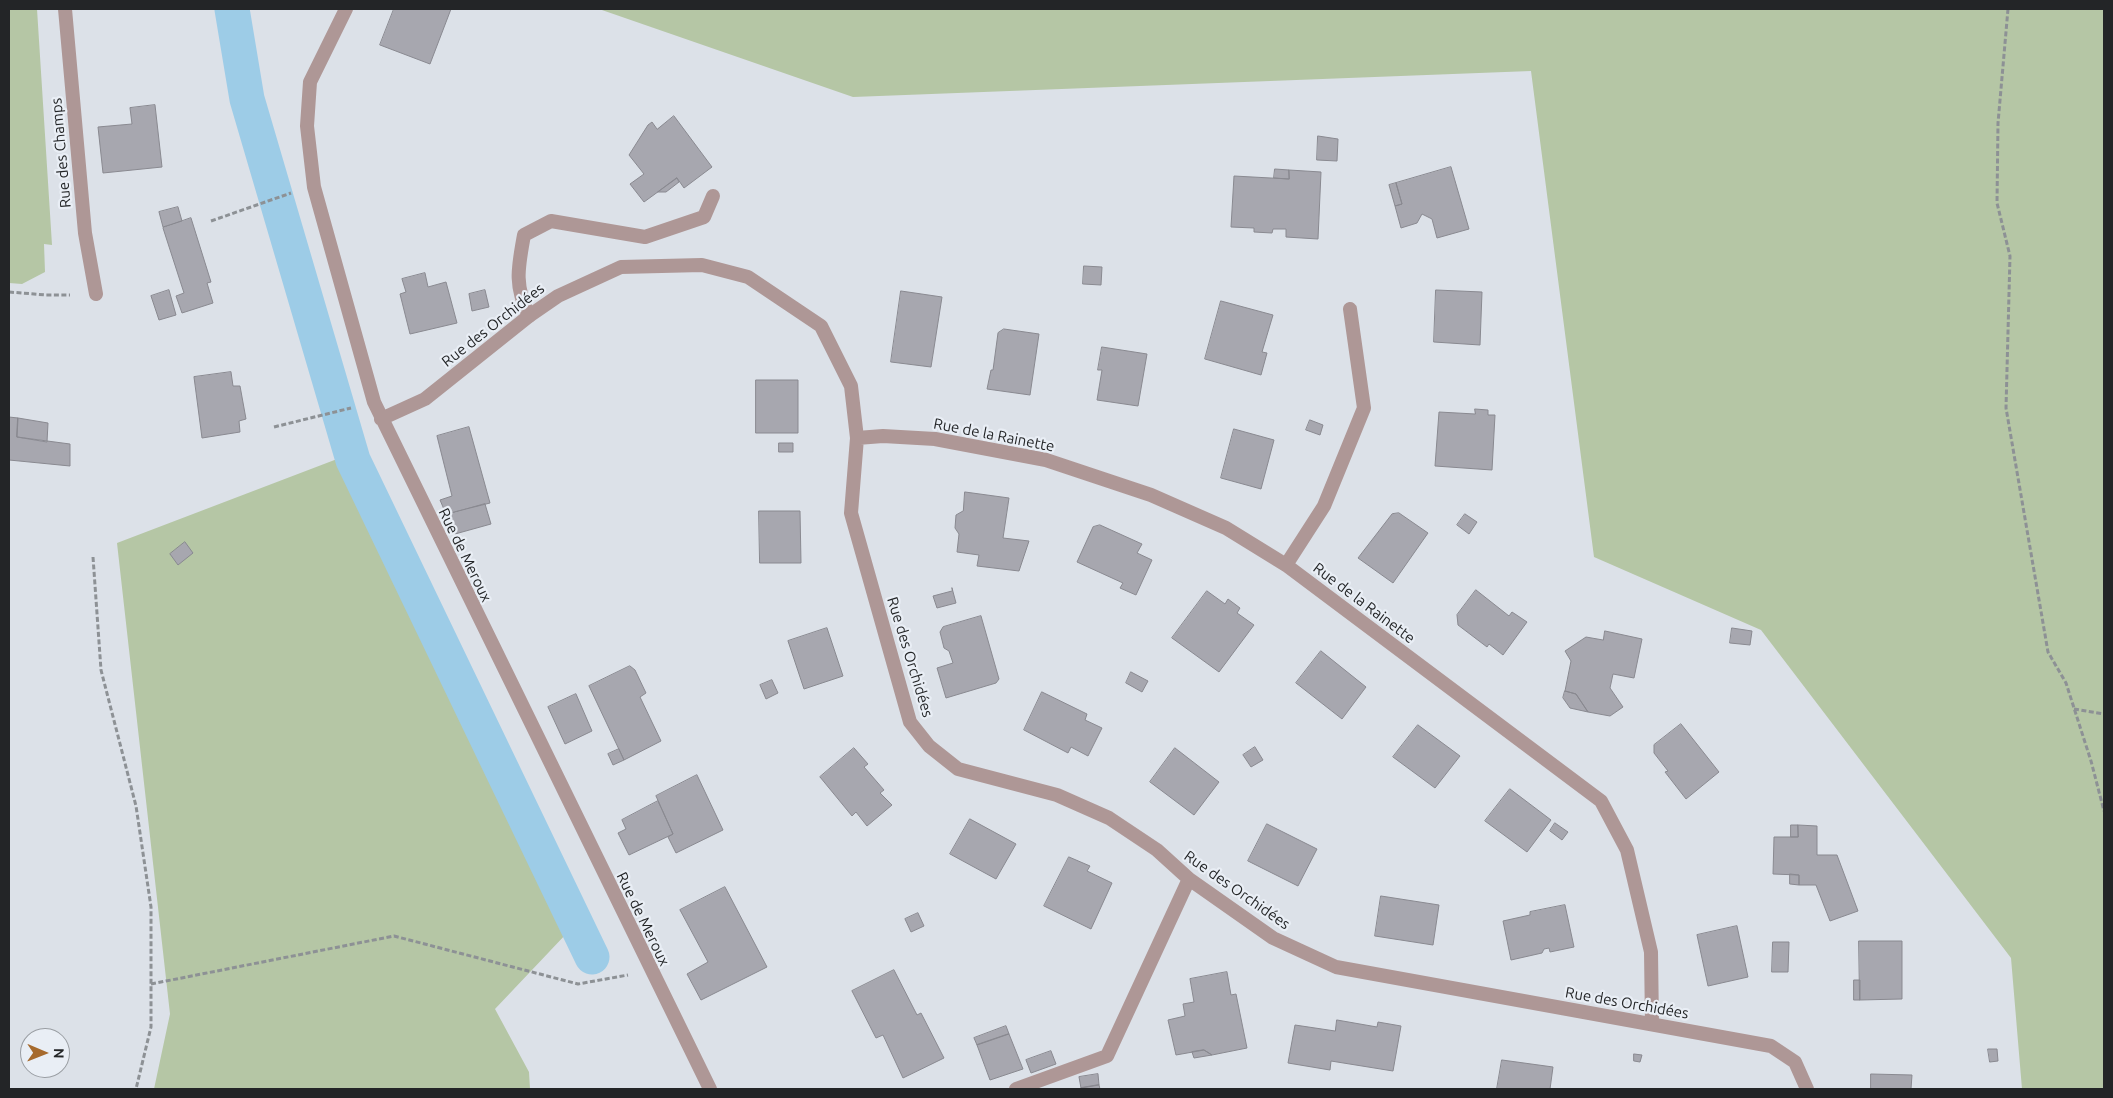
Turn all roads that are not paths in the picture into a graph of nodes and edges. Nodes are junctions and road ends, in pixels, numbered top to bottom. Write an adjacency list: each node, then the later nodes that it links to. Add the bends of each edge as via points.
1 (65, 9): 4 (street, Rue des Champs, via 85,233)
2 (346, 9): 7 (street, Rue de Meroux, via 310,82 307,126 314,187)
3 (713, 196): 6 (street, via 704,216 645,237 551,222 524,235 518,266 519,296)
4 (96, 294)
5 (1350, 309): 9 (street, via 1364,408 1324,506)
6 (529, 316): 7 (street, Rue des Orchidées, via 425,399); 8 (street, Rue des Orchidées, via 558,296 622,267 702,265 748,277 821,326 851,386)
7 (381, 419): 12 (street, Rue de Meroux)
8 (857, 438): 9 (street, Rue de la Rainette, via 935,439 1046,460 1151,495 1226,528); 10 (street, Rue des Orchidées, via 851,513 910,722 929,746 958,769 1057,795 1108,818 1157,850)
9 (1286, 565): 11 (street, Rue de la Rainette, via 1601,801 1627,850 1651,952)
10 (1189, 879): 11 (street, Rue des Orchidées, via 1273,938 1336,967); 13 (street, via 1107,1056)
11 (1652, 1024): 14 (street, Rue des Orchidées, via 1771,1046 1795,1062)
12 (710, 1089)
13 (1016, 1089)
14 (1807, 1089)

